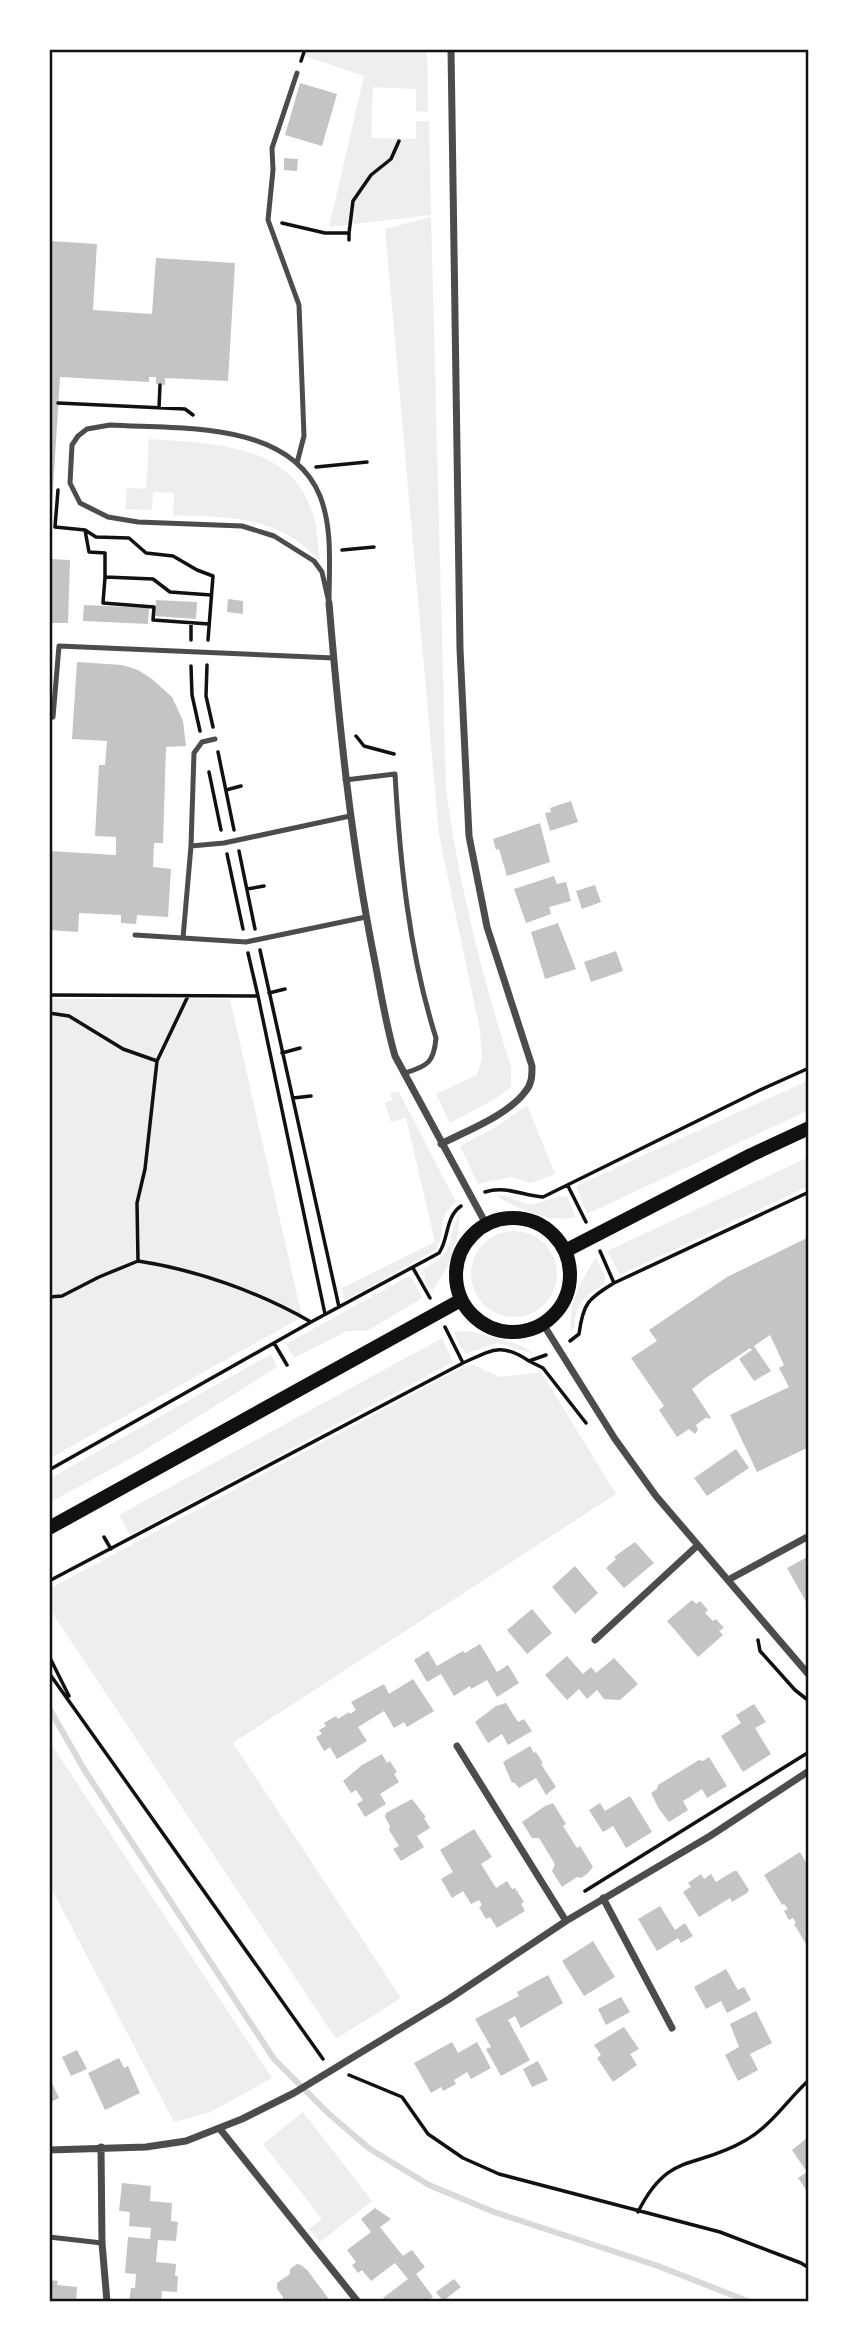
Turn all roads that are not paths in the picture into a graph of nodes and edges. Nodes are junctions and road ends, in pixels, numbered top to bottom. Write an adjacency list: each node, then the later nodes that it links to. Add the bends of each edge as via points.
1 (451, 49): 18 (street, via 460,649 469,836 487,926 532,1066 526,1092 517,1100)
2 (297, 73): 3 (lane, via 272,148 268,220 299,305 304,436)
3 (297, 463): 4 (lane, via 313,481 325,515); 4 (lane, via 280,450 229,433 110,425 87,429 78,436 72,445 70,483 80,503 108,517 138,523 242,526 274,536 314,561 322,572)
4 (329, 603): 7 (street)
5 (49, 646): 6 (lane)
6 (59, 646): 7 (lane); 8 (lane)
7 (334, 658): 10 (street)
8 (49, 718)
9 (215, 739): 12 (lane, via 202,742 194,753)
10 (345, 780): 11 (street); 16 (lane, via 395,774 407,902 436,1038 432,1059 423,1068)
11 (350, 817): 12 (lane); 13 (street)
12 (191, 846): 15 (lane)
13 (366, 917): 15 (lane, via 246,942); 16 (street, via 387,1029)
14 (135, 935): 15 (lane)
15 (183, 938)
16 (405, 1073): 18 (street)
17 (809, 1128): 20 (main road)
18 (440, 1144): 19 (street)
19 (486, 1224): 20 (main road, via 521,1218 538,1223); 21 (main road, via 472,1235 456,1266)
20 (565, 1251): 22 (main road, via 570,1284 565,1301)
21 (461, 1300): 22 (main road, via 479,1321 504,1332 522,1332); 23 (main road)
22 (543, 1324): 25 (street, via 615,1439)
23 (49, 1528)
24 (809, 1536): 26 (street)
25 (698, 1545): 26 (street); 27 (street)
26 (728, 1580): 28 (street)
27 (595, 1640)
28 (809, 1675)
29 (457, 1746): 32 (street)
30 (809, 1771): 31 (street)
31 (603, 1898): 32 (street); 33 (street)
32 (566, 1921): 34 (street, via 316,2080)
33 (672, 2028)
34 (220, 2129): 35 (street, via 186,2141); 40 (street)
35 (101, 2147): 36 (street); 38 (street)
36 (49, 2150)
37 (49, 2237): 38 (lane)
38 (102, 2243): 39 (street)
39 (107, 2302)
40 (358, 2302)

